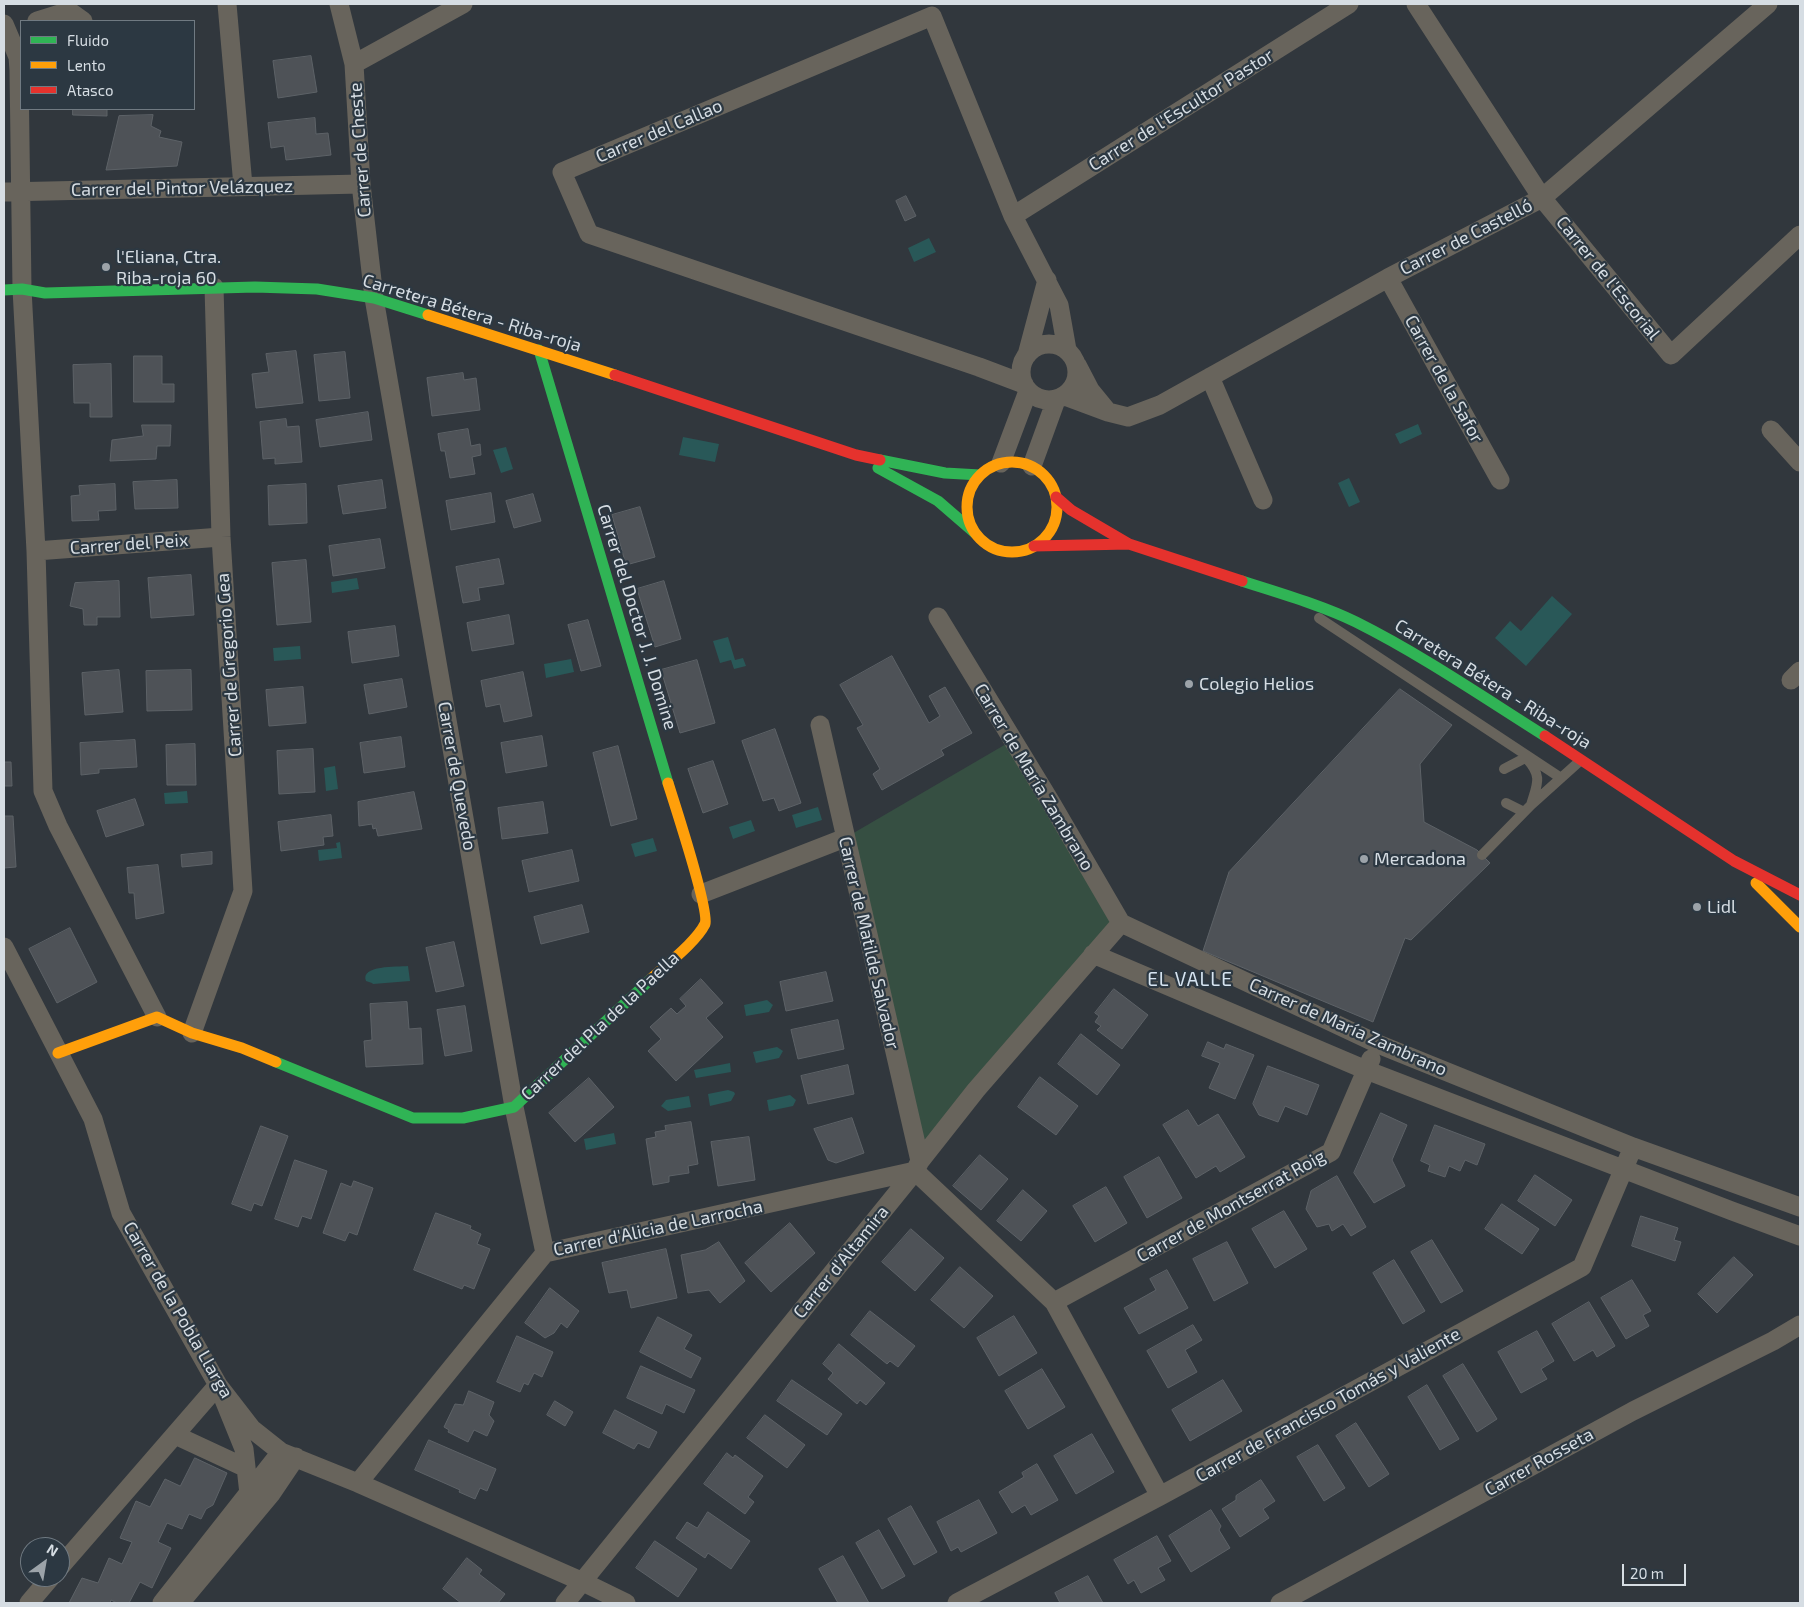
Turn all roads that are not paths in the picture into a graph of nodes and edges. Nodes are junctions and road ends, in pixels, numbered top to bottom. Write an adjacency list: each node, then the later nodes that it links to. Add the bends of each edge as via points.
1 (227, 4): 14 (street)
2 (339, 4): 11 (street, Carrer de Cheste)
3 (462, 4): 11 (street)
4 (1349, 4): 17 (street, Carrer de l'Escultor Pastor)
5 (1416, 4): 16 (street, Carrer de l'Escorial)
6 (1768, 4): 16 (street, Carrer de Castelló)
7 (936, 10): 17 (street, Carrer del Callao); 28 (street, Carrer del Callao, via 562,172 588,234)
8 (40, 20): 9 (street, via 69,11)
9 (82, 20)
10 (9, 28): 12 (street, via 18,57)
11 (354, 64): 13 (street, Carrer de Cheste)
12 (15, 70): 15 (street)
13 (361, 184): 14 (street, Carrer del Pintor Velázquez); 24 (street, Carrer de Cheste)
14 (243, 186): 15 (street, Carrer del Pintor Velázquez)
15 (12, 192): 22 (street)
16 (1542, 198): 18 (street, Carrer de l'Escorial, via 1671,355); 19 (street, Carrer de Castelló)
17 (1013, 216): 20 (street, Carrer del Callao)
18 (1800, 235)
19 (1388, 278): 29 (street, Carrer de Castelló); 39 (street, Carrer de la Safor)
20 (1047, 280): 26 (street, Carrer del Callao, via 1059,305); 27 (street)
21 (214, 287): 22 (main road, Carretera Bétera - Riba-roja, via 46,292); 24 (main road, Carretera Bétera - Riba-roja, via 317,289); 43 (street, Carrer de Gregorio Gea)
22 (22, 289): 23 (main road, Carretera Bétera - Riba-roja); 46 (street)
23 (4, 290)
24 (374, 298): 25 (main road, Carretera Bétera - Riba-roja); 71 (street, Carrer de Quevedo)
25 (539, 350): 34 (main road, Carretera Bétera - Riba-roja); 61 (main road, Carrer del Doctor J. J. Domine)
26 (1072, 357): 27 (street, via 1059,345 1050,344 1033,349); 31 (street, via 1078,373 1076,382 1072,390); 32 (street, Carrer del Callao, via 1090,390)
27 (1025, 359): 28 (street, Carrer del Callao); 30 (street, via 1021,370)
28 (979, 367): 30 (street, Carrer del Callao)
29 (1210, 377): 32 (street, Carrer de Castelló, via 1160,405 1128,417); 41 (street)
30 (1026, 388): 31 (street, via 1041,400); 36 (street)
31 (1060, 398): 32 (street); 37 (street)
32 (1108, 412)
33 (1771, 430): 35 (street)
34 (856, 455): 38 (main road, Carretera Bétera - Riba-roja, via 944,473); 42 (main road, Carretera Bétera - Riba-roja, via 938,501)
35 (1800, 462)
36 (1001, 463): 37 (main road); 38 (main road)
37 (1032, 466): 40 (main road, via 1043,474)
38 (980, 475): 42 (main road, via 971,488 967,503 968,518)
39 (1500, 480)
40 (1056, 497): 44 (main road, Carretera Bétera - Riba-roja, via 1071,510); 45 (main road, via 1057,512 1053,525 1046,537)
41 (1263, 500)
42 (975, 533): 45 (main road, via 996,549 1009,552)
43 (221, 537): 46 (street, Carrer del Peix); 67 (street, Carrer de Gregorio Gea, via 243,891)
44 (1129, 544): 45 (main road, Carretera Bétera - Riba-roja); 47 (main road, Carretera Bétera - Riba-roja)
45 (1034, 546)
46 (36, 551): 66 (street, via 43,792)
47 (1286, 595): 50 (lane); 52 (main road, Carretera Bétera - Riba-roja, via 1354,622 1410,650)
48 (938, 617): 62 (street, Carrer de María Zambrano)
49 (820, 725): 57 (street, Carrer de Matilde Salvador)
50 (1516, 747): 51 (lane); 54 (lane)
51 (1525, 758): 53 (lane); 56 (lane, via 1535,769 1538,780)
52 (1582, 760): 54 (lane); 59 (main road, Carretera Bétera - Riba-roja)
53 (1504, 769)
54 (1561, 778): 56 (lane)
55 (1506, 803): 56 (lane)
56 (1528, 809): 58 (lane)
57 (845, 838): 61 (street); 73 (street, Carrer de Matilde Salvador)
58 (1482, 855)
59 (1734, 861): 60 (main road, Carretera Bétera - Riba-roja); 63 (main road, Carretera Bétera - Riba-roja)
60 (1798, 892)
61 (701, 894): 71 (main road, Carrer del Pla de la Paella, via 706,921 699,934)
62 (1120, 923): 65 (street, Carrer d'Altamira); 68 (street, Carrer de María Zambrano)
63 (1800, 928)
64 (4, 948): 69 (street, Carrer de la Pobla Llarga)
65 (1093, 954): 70 (street, Carrer de María Zambrano); 73 (street, Carrer d'Altamira, via 976,1090)
66 (157, 1017): 67 (main road, Carrer del Pla de la Paella); 69 (main road)
67 (192, 1034): 71 (main road, Carrer del Pla de la Paella, via 242,1048 413,1118 463,1118)
68 (1378, 1044): 70 (street, Carrer de Montserrat Roig); 72 (street, Carrer de María Zambrano)
69 (58, 1053): 80 (street, Carrer de la Pobla Llarga, via 93,1120 121,1213)
70 (1366, 1070): 74 (street, Carrer de María Zambrano); 78 (street, Carrer de Montserrat Roig, via 1331,1152)
71 (514, 1107): 77 (street, Carrer de Quevedo)
72 (1633, 1147): 74 (street, Carrer de Francisco Tomás y Valiente); 75 (street, Carrer de María Zambrano)
73 (917, 1166): 77 (street, Carrer d'Alicia de Larrocha); 78 (street); 88 (street, Carrer d'Altamira)
74 (1623, 1168): 76 (street, Carrer de María Zambrano); 86 (street, Carrer de Francisco Tomás y Valiente, via 1582,1267)
75 (1800, 1207)
76 (1800, 1236)
77 (545, 1253): 84 (street, Carrer d'Alicia de Larrocha)
78 (1054, 1302): 86 (street)
79 (1800, 1325): 96 (street, Carrer Rosseta, via 1633,1410)
80 (218, 1385): 81 (street); 82 (street, Carrer de la Pobla Llarga, via 252,1429); 83 (street, via 244,1449)
81 (175, 1435): 83 (street); 87 (street)
82 (288, 1455): 84 (street, Carrer de la Pobla Llarga); 85 (street); 92 (street, via 272,1494)
83 (246, 1468): 85 (street)
84 (358, 1483): 88 (street, Carrer de la Pobla Llarga)
85 (249, 1494): 91 (street)
86 (1160, 1496): 95 (street, Carrer de Francisco Tomás y Valiente)
87 (70, 1556)
88 (583, 1582): 93 (street, Carrer d'Altamira); 94 (street, Carrer de la Pobla Llarga)
89 (43, 1587): 90 (street)
90 (29, 1603)
91 (162, 1603)
92 (180, 1603)
93 (565, 1603)
94 (626, 1603)
95 (957, 1603)
96 (1280, 1603)

